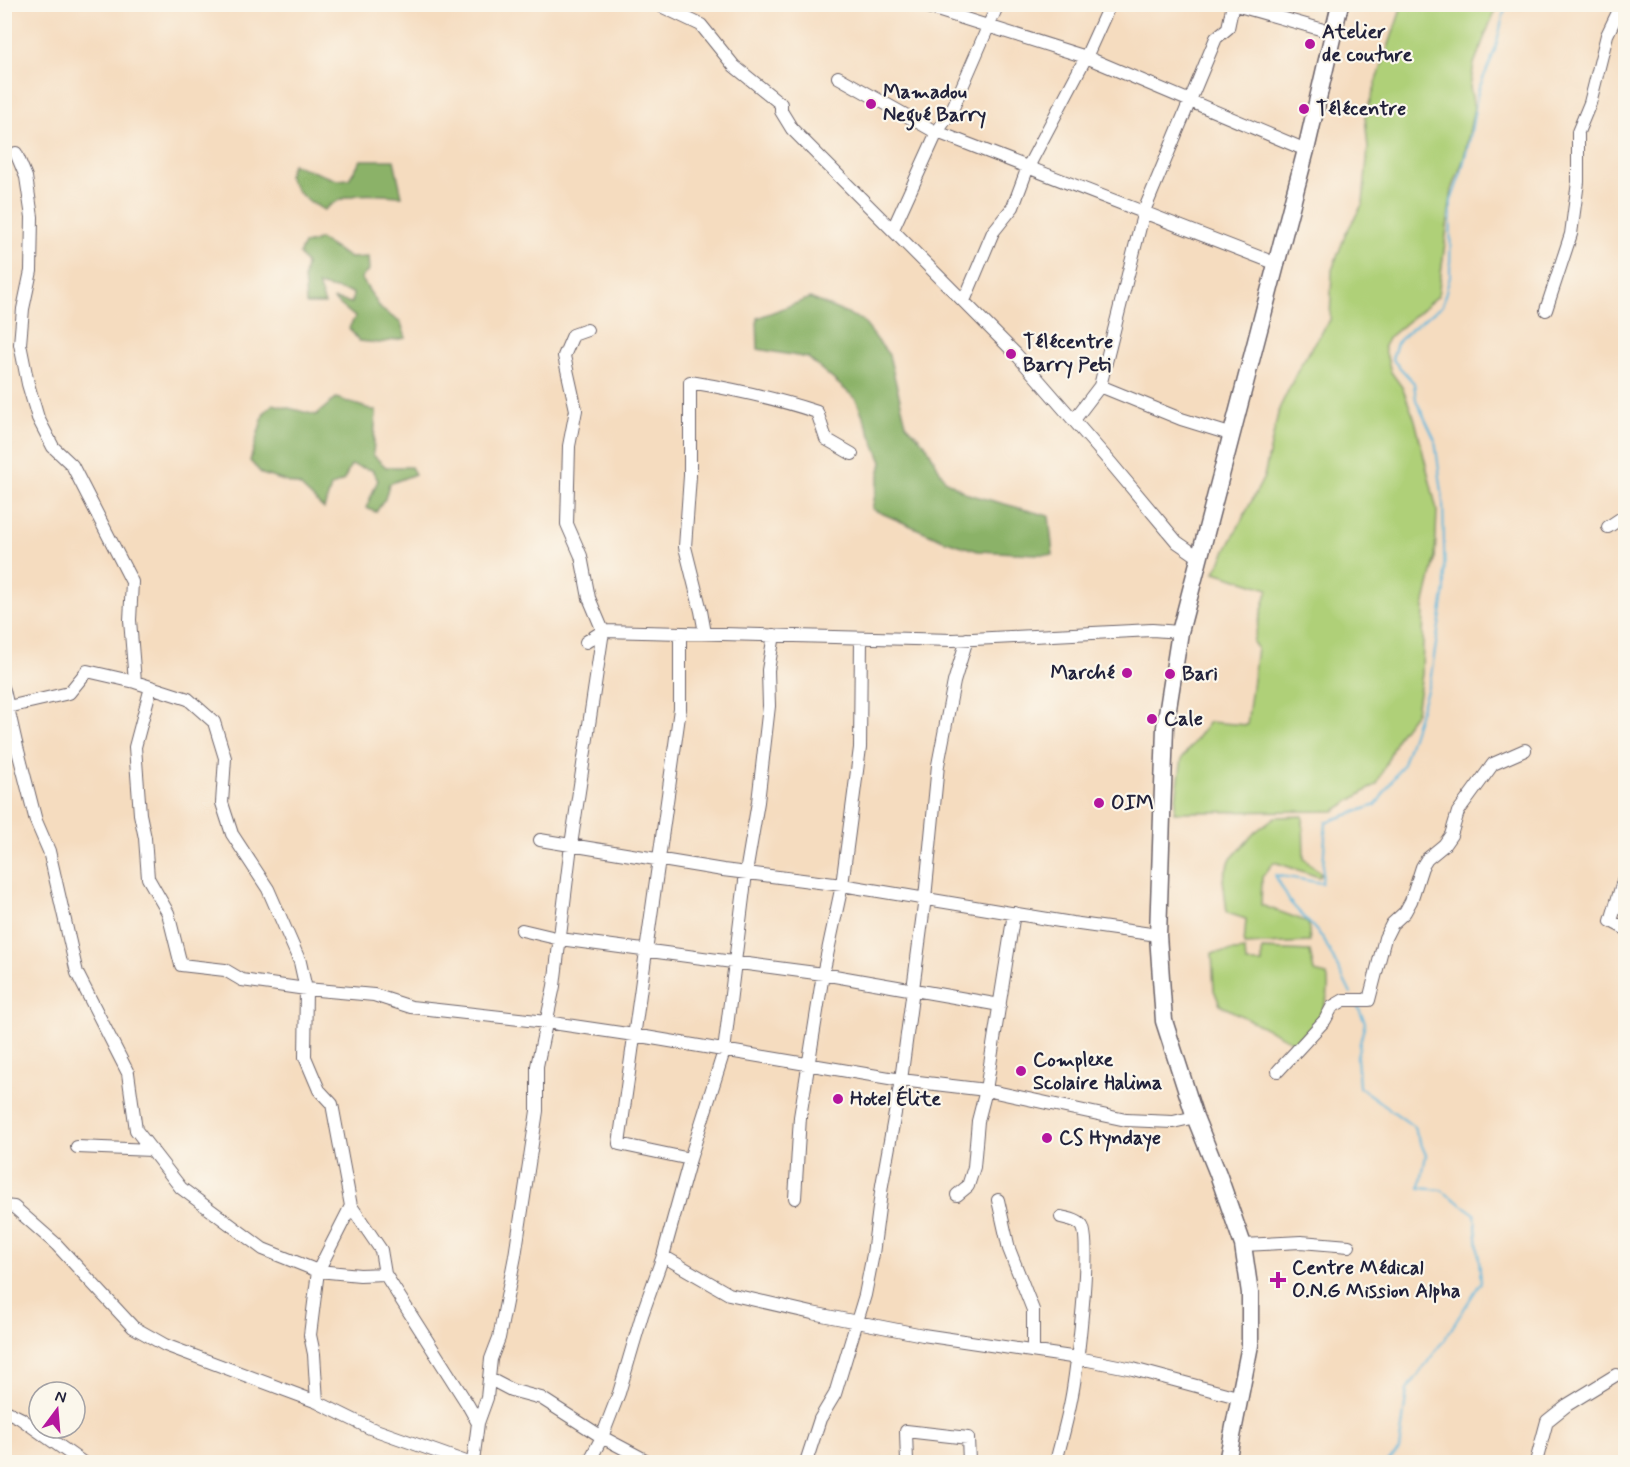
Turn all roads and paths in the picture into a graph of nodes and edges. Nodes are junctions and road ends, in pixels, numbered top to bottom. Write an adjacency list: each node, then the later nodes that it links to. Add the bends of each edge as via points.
1 (663, 4): 18 (street, via 701,25 734,66 781,104 792,129)
2 (918, 4): 8 (street)
3 (998, 4): 8 (street)
4 (1110, 4): 10 (street)
5 (1340, 4): 9 (highway)
6 (1622, 4): 21 (street, via 1607,35 1590,103 1578,132 1578,182 1571,234)
7 (1233, 5): 9 (street); 12 (street, via 1228,28 1216,38)
8 (987, 26): 10 (street); 13 (street, via 952,110)
9 (1334, 33): 14 (highway)
10 (1086, 57): 12 (street); 16 (street)
11 (838, 77): 13 (street)
12 (1191, 101): 14 (street); 17 (street)
13 (937, 132): 16 (street); 18 (street)
14 (1306, 150): 19 (highway)
15 (16, 153): 38 (street, via 26,177 32,217 31,272 20,344 28,384 48,438 72,465 132,582 130,620)
16 (1028, 167): 17 (street); 20 (street, via 1013,207 993,232)
17 (1144, 211): 19 (street); 23 (street)
18 (893, 230): 20 (street)
19 (1277, 264): 25 (highway)
20 (964, 301): 24 (street)
21 (1546, 309)
22 (587, 330): 30 (street, via 573,335 564,356 576,410 569,446 567,524 581,556 589,598)
23 (1100, 386): 24 (street); 25 (street)
24 (1074, 420): 29 (street, via 1177,542)
25 (1233, 435): 29 (highway)
26 (852, 454): 33 (street, via 826,439 817,412 731,388 690,382 685,547)
27 (1626, 515): 28 (street)
28 (1608, 527)
29 (1200, 558): 31 (highway)
30 (603, 631): 32 (street); 37 (street); 44 (street)
31 (1180, 632): 36 (street); 53 (highway, via 1165,727)
32 (680, 633): 33 (street); 45 (street, via 680,709)
33 (705, 633): 34 (street)
34 (774, 635): 35 (street); 47 (street, via 768,670 769,706)
35 (861, 638): 36 (street); 48 (street, via 860,748)
36 (968, 639): 49 (street, via 954,682 938,765)
37 (586, 642)
38 (135, 682): 39 (street); 41 (street, via 87,671 69,693)
39 (151, 687): 58 (street, via 188,699 214,722 225,758 222,803 232,834 268,889 300,962); 58 (street, via 135,747 140,814 148,878 168,913 181,965 225,970 242,980)
40 (4, 690): 41 (street)
41 (8, 707): 70 (street, via 36,821 49,851 77,973 128,1073 136,1130)
42 (1525, 750): 65 (street, via 1493,764 1458,812 1451,835 1427,859 1411,901 1388,931 1371,995 1365,1001 1337,1002)
43 (540, 840): 44 (street)
44 (571, 845): 45 (street); 54 (street)
45 (660, 860): 47 (street); 55 (street)
46 (1626, 871): 51 (street, via 1611,921)
47 (746, 873): 48 (street); 56 (street)
48 (842, 885): 49 (street); 57 (street)
49 (925, 898): 50 (street); 59 (street)
50 (1014, 913): 53 (street); 60 (street)
51 (1626, 929)
52 (522, 930): 54 (street)
53 (1158, 935): 68 (highway, via 1164,1021)
54 (560, 939): 55 (street); 61 (street)
55 (646, 950): 56 (street); 62 (street)
56 (735, 962): 57 (street); 63 (street)
57 (823, 974): 59 (street); 64 (street)
58 (306, 989): 61 (street, via 374,995 411,1007); 76 (street, via 305,1057 319,1090 332,1104)
59 (913, 990): 60 (street); 66 (street)
60 (1000, 1005): 67 (street)
61 (546, 1022): 62 (street); 87 (street, via 537,1066 537,1111 515,1256)
62 (634, 1035): 63 (street); 71 (street, via 619,1144)
63 (724, 1051): 64 (street); 71 (street)
64 (809, 1064): 66 (street); 73 (street, via 800,1117)
65 (1278, 1071)
66 (902, 1080): 67 (street); 83 (street, via 873,1254)
67 (986, 1090): 68 (street, via 1126,1120 1173,1122); 72 (street, via 971,1179)
68 (1195, 1117): 78 (highway)
69 (77, 1147): 70 (street)
70 (152, 1150): 81 (street, via 181,1188 263,1249)
71 (690, 1159): 80 (street)
72 (957, 1195)
73 (795, 1198)
74 (998, 1200): 84 (street, via 1009,1249 1033,1310)
75 (4, 1206): 89 (street, via 14,1207 56,1244 133,1327 165,1345)
76 (351, 1206): 81 (street); 82 (street, via 381,1250)
77 (1061, 1217): 85 (street, via 1076,1221 1086,1236)
78 (1243, 1245): 79 (street, via 1301,1242); 88 (highway, via 1250,1293 1250,1345)
79 (1349, 1246)
80 (663, 1256): 83 (street, via 729,1294); 92 (street)
81 (318, 1271): 82 (street); 89 (street, via 310,1335)
82 (385, 1274): 91 (street)
83 (857, 1321): 84 (street); 98 (street, via 835,1394 820,1419)
84 (1033, 1351): 85 (street)
85 (1078, 1358): 88 (street); 101 (street)
86 (1616, 1375): 103 (street, via 1547,1421)
87 (489, 1379): 91 (street); 92 (street, via 542,1398)
88 (1241, 1398): 102 (highway)
89 (317, 1402): 94 (street, via 370,1428)
90 (4, 1410): 93 (street)
91 (478, 1423): 95 (street)
92 (602, 1437): 96 (street); 97 (street)
93 (82, 1462)
94 (466, 1462)
95 (473, 1462)
96 (589, 1462)
97 (650, 1462)
98 (806, 1462)
99 (907, 1462): 100 (street, via 906,1431 968,1438)
100 (969, 1462)
101 (1056, 1462)
102 (1227, 1462)
103 (1536, 1462)

